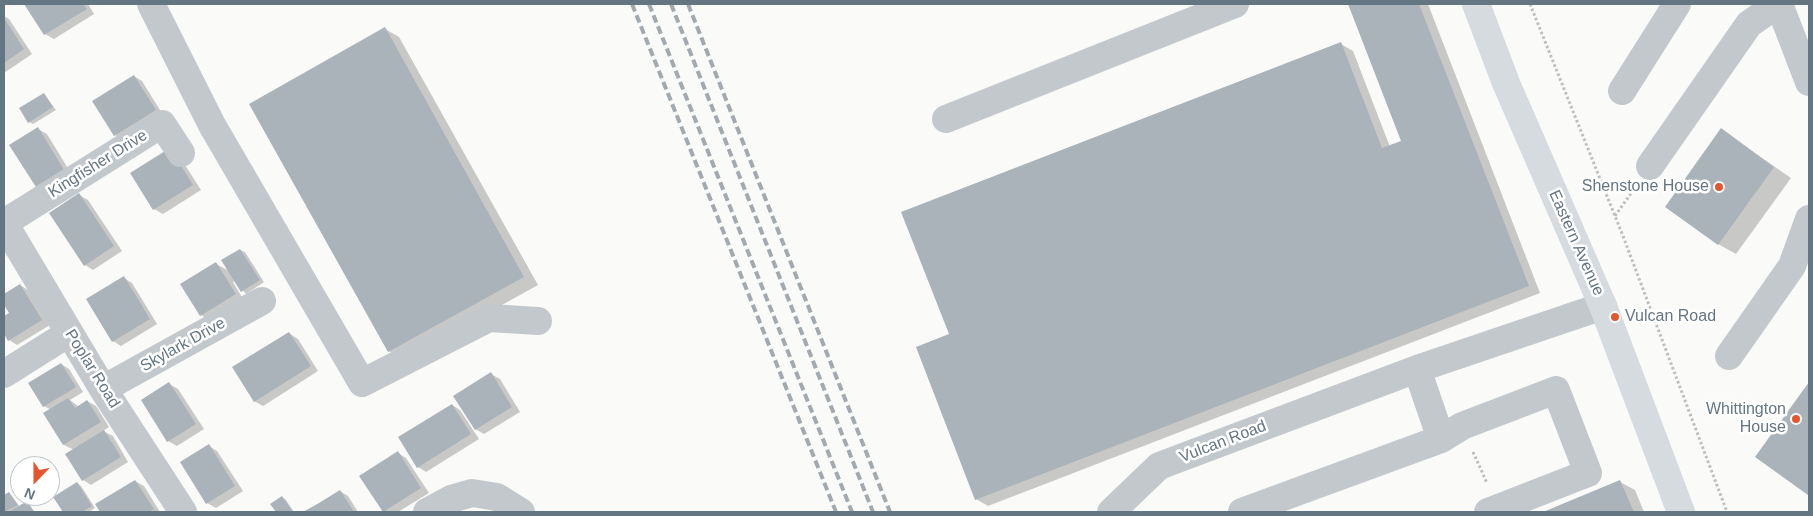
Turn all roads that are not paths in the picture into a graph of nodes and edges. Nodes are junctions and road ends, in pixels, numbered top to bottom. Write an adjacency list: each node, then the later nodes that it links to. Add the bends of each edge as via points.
1 (151, 4): 15 (street, via 212,125 362,383 488,318)
2 (1236, 4): 8 (street)
3 (1476, 4): 14 (highway, Eastern Avenue, via 1506,83)
4 (1676, 4): 7 (street)
5 (1779, 4): 6 (street); 10 (street, via 1749,24)
6 (1809, 82)
7 (1622, 90)
8 (946, 119)
9 (181, 153): 12 (street, Kingfisher Drive, via 162,124)
10 (1650, 166)
11 (1809, 219): 17 (street, via 1792,266)
12 (4, 223): 16 (street, Poplar Road)
13 (262, 301): 20 (street, Skylark Drive)
14 (1603, 306): 18 (street, Vulcan Road); 28 (highway, Eastern Avenue)
15 (538, 322)
16 (69, 333): 19 (street); 20 (street, Poplar Road)
17 (1729, 356)
18 (1417, 369): 21 (street); 26 (street, Vulcan Road, via 1159,466)
19 (4, 374)
20 (104, 389): 23 (street, Poplar Road)
21 (1452, 432): 22 (street, via 1556,390 1588,473); 27 (street)
22 (1493, 510)
23 (183, 512)
24 (427, 512): 25 (street, via 451,499 472,493 498,497)
25 (521, 512)
26 (1111, 512)
27 (1242, 512)
28 (1681, 512)

